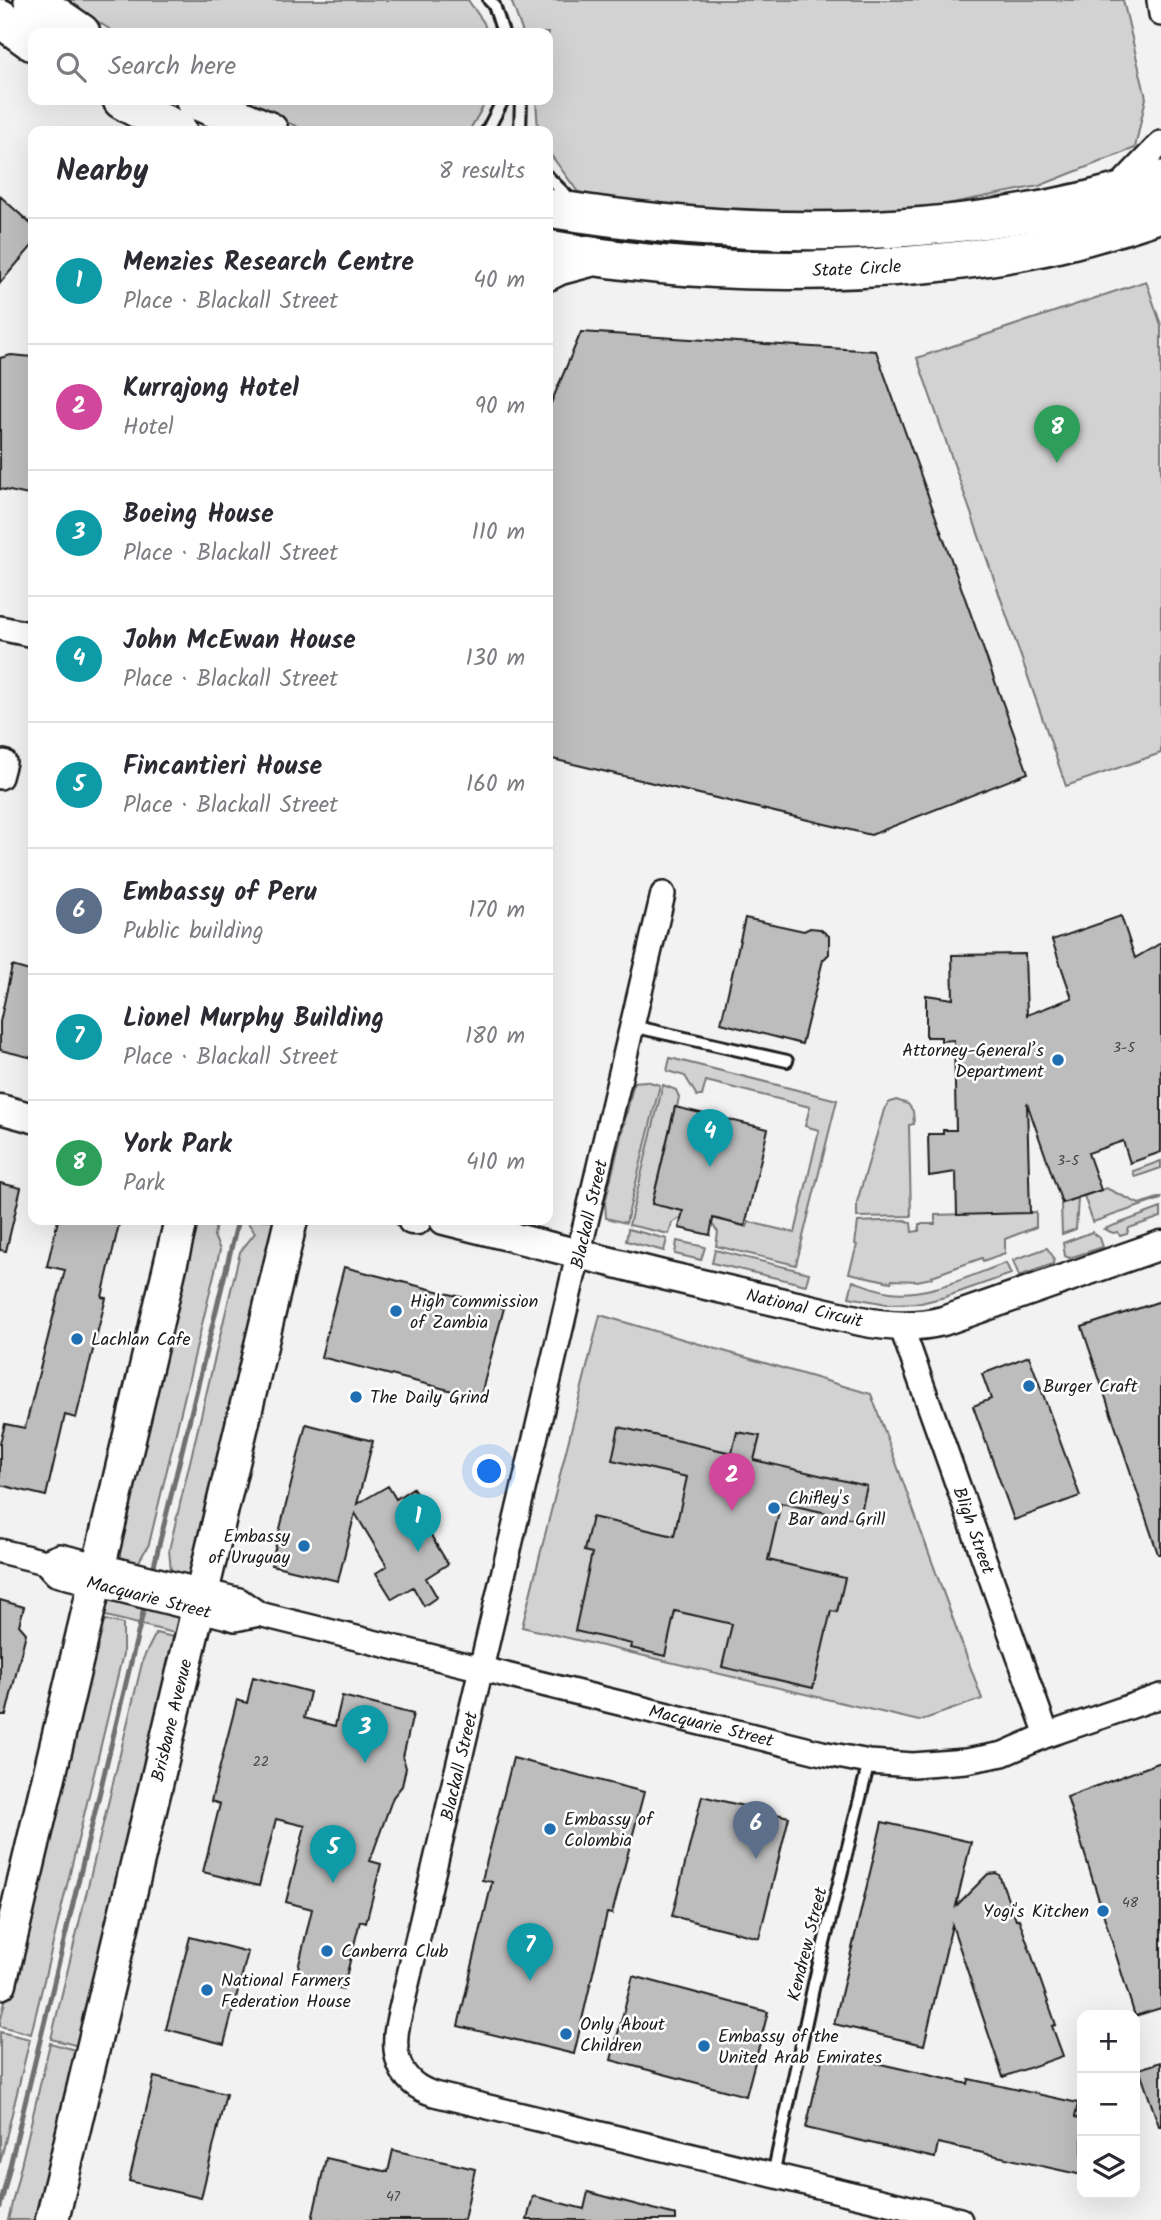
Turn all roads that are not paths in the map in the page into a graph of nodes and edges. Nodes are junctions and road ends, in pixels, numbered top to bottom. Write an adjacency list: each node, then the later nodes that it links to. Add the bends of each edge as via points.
1 (33, 0): 6 (highway)
2 (489, 0): 7 (lane)
3 (1160, 1): 4 (street)
4 (1161, 14)
5 (0, 18): 8 (highway)
6 (74, 28)
7 (501, 28)
8 (28, 38)
9 (131, 105): 13 (highway)
10 (207, 105): 14 (highway)
11 (500, 105): 15 (lane)
12 (521, 105): 16 (lane)
13 (169, 126)
14 (257, 126)
15 (490, 126)
16 (520, 126)
17 (1161, 143): 20 (street)
18 (1161, 180): 20 (highway)
19 (553, 182): 23 (lane)
20 (1112, 194): 23 (highway, via 993,220 833,230 707,229)
21 (553, 209): 23 (highway)
22 (1161, 213): 25 (highway, State Circle, via 1038,248 880,268 747,271)
23 (590, 215)
24 (553, 250): 25 (highway, State Circle)
25 (599, 257): 26 (main road)
26 (553, 272)
27 (0, 628): 28 (street)
28 (28, 634)
29 (663, 894): 30 (street, Blackall Street)
30 (632, 1026): 31 (lane); 38 (street, Blackall Street)
31 (787, 1061)
32 (0, 1109): 33 (street)
33 (28, 1117)
34 (180, 1225): 41 (main road)
35 (290, 1225): 42 (main road, Brisbane Avenue)
36 (464, 1225): 38 (street, National Circuit)
37 (1161, 1245): 39 (street, National Circuit, via 943,1321)
38 (579, 1253): 39 (street, National Circuit, via 861,1321); 43 (street, Blackall Street)
39 (901, 1326): 45 (street, Bligh Street)
40 (0, 1552): 41 (street, Macquarie Street, via 45,1562 56,1574)
41 (97, 1575): 42 (street, Macquarie Street); 47 (main road)
42 (200, 1600): 43 (street, Macquarie Street, via 239,1601 259,1614); 49 (main road, Brisbane Avenue)
43 (481, 1669): 46 (street, Macquarie Street); 48 (street, Blackall Street, via 398,2022 394,2050 399,2065 414,2083 434,2094)
44 (1161, 1696): 45 (street, Macquarie Street)
45 (1048, 1735): 46 (street, Macquarie Street, via 1003,1754 966,1760 931,1765)
46 (869, 1762): 48 (lane, Kendrew Street)
47 (0, 1983)
48 (773, 2175): 50 (street, Blackall Street)
49 (52, 2220)
50 (960, 2220)

